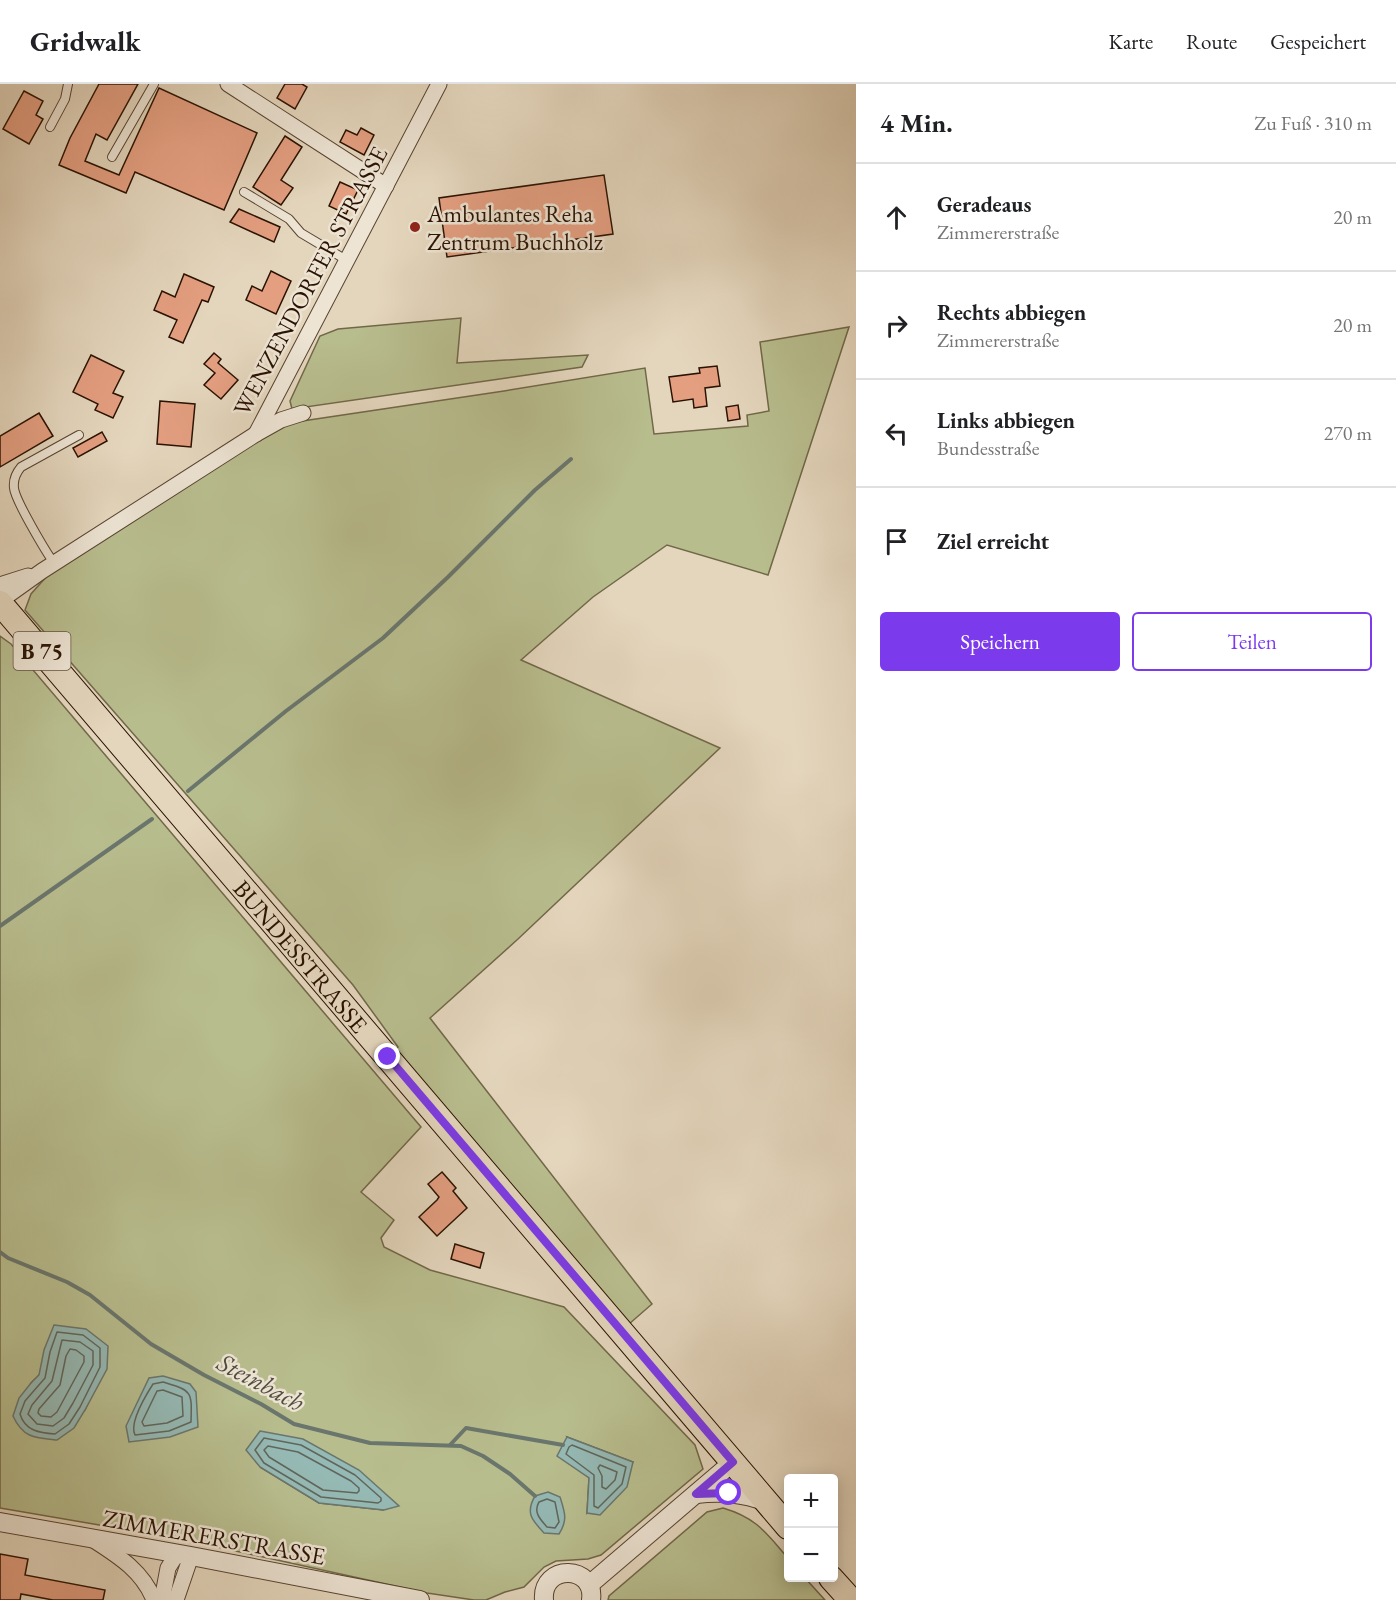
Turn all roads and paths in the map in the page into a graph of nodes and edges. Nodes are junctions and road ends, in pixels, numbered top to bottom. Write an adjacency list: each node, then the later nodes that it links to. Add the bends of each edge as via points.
1 (69, 84): 5 (lane)
2 (154, 84): 6 (lane)
3 (228, 84): 7 (street)
4 (440, 84): 7 (street, WENZENDORFER STRASSE)
5 (50, 127)
6 (112, 157)
7 (386, 186): 9 (street, WENZENDORFER STRASSE)
8 (244, 192): 9 (lane, via 289,219 300,233)
9 (348, 261): 11 (street, WENZENDORFER STRASSE)
10 (303, 412): 11 (street)
11 (256, 434): 13 (street, WENZENDORFER STRASSE)
12 (79, 435): 13 (lane, via 21,467 14,481 16,496)
13 (48, 567): 14 (street, WENZENDORFER STRASSE); 15 (street, WENZENDORFER STRASSE)
14 (0, 585)
15 (0, 602): 16 (main road, BUNDESSTRASSE / B 75)
16 (733, 1462): 17 (street); 18 (main road, BUNDESSTRASSE / B 75)
17 (696, 1494): 18 (street, via 747,1495); 24 (street)
18 (767, 1502): 19 (main road, BUNDESSTRASSE / B 75)
19 (784, 1521)
20 (0, 1522): 21 (street, ZIMMERERSTRASSE)
21 (93, 1539): 22 (street, ZIMMERERSTRASSE); 25 (street, via 139,1574)
22 (184, 1555): 26 (street, via 168,1568); 27 (street); 28 (street, ZIMMERERSTRASSE)
23 (835, 1582): 30 (main road)
24 (590, 1593): 29 (street, via 583,1578 567,1572 550,1580)
25 (154, 1600)
26 (162, 1600)
27 (176, 1600)
28 (420, 1600)
29 (544, 1600)
30 (851, 1600)

